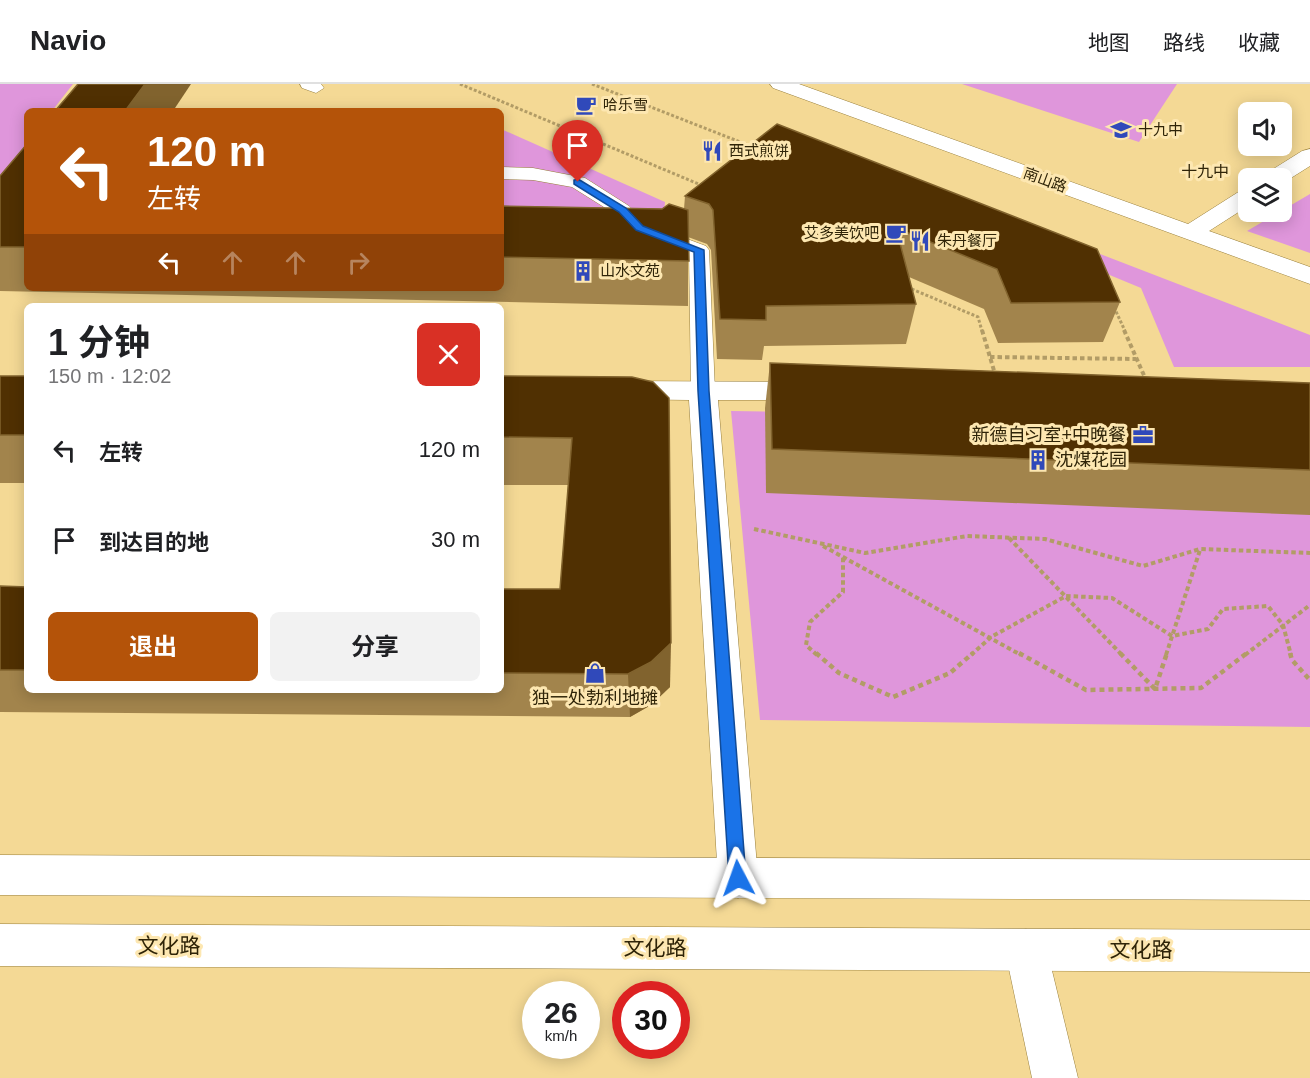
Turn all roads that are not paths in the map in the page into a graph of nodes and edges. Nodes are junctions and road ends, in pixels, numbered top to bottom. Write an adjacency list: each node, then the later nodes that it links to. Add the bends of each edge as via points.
1 (780, 84): 6 (main road, 南山路)
2 (1310, 156): 3 (main road)
3 (1291, 168)
4 (504, 173): 9 (lane, via 578,182 622,210 640,228 699,250)
5 (1238, 202): 6 (main road)
6 (1190, 233): 7 (main road, 南山路)
7 (1310, 276)
8 (596, 390): 9 (main road)
9 (703, 391): 10 (main road); 12 (main road)
10 (834, 391)
11 (0, 875): 12 (main road)
12 (738, 878): 13 (main road)
13 (1310, 880)
14 (0, 945): 15 (main road, 文化路)
15 (1026, 950): 16 (main road, 文化路); 17 (main road)
16 (1310, 951)
17 (1055, 1078)

